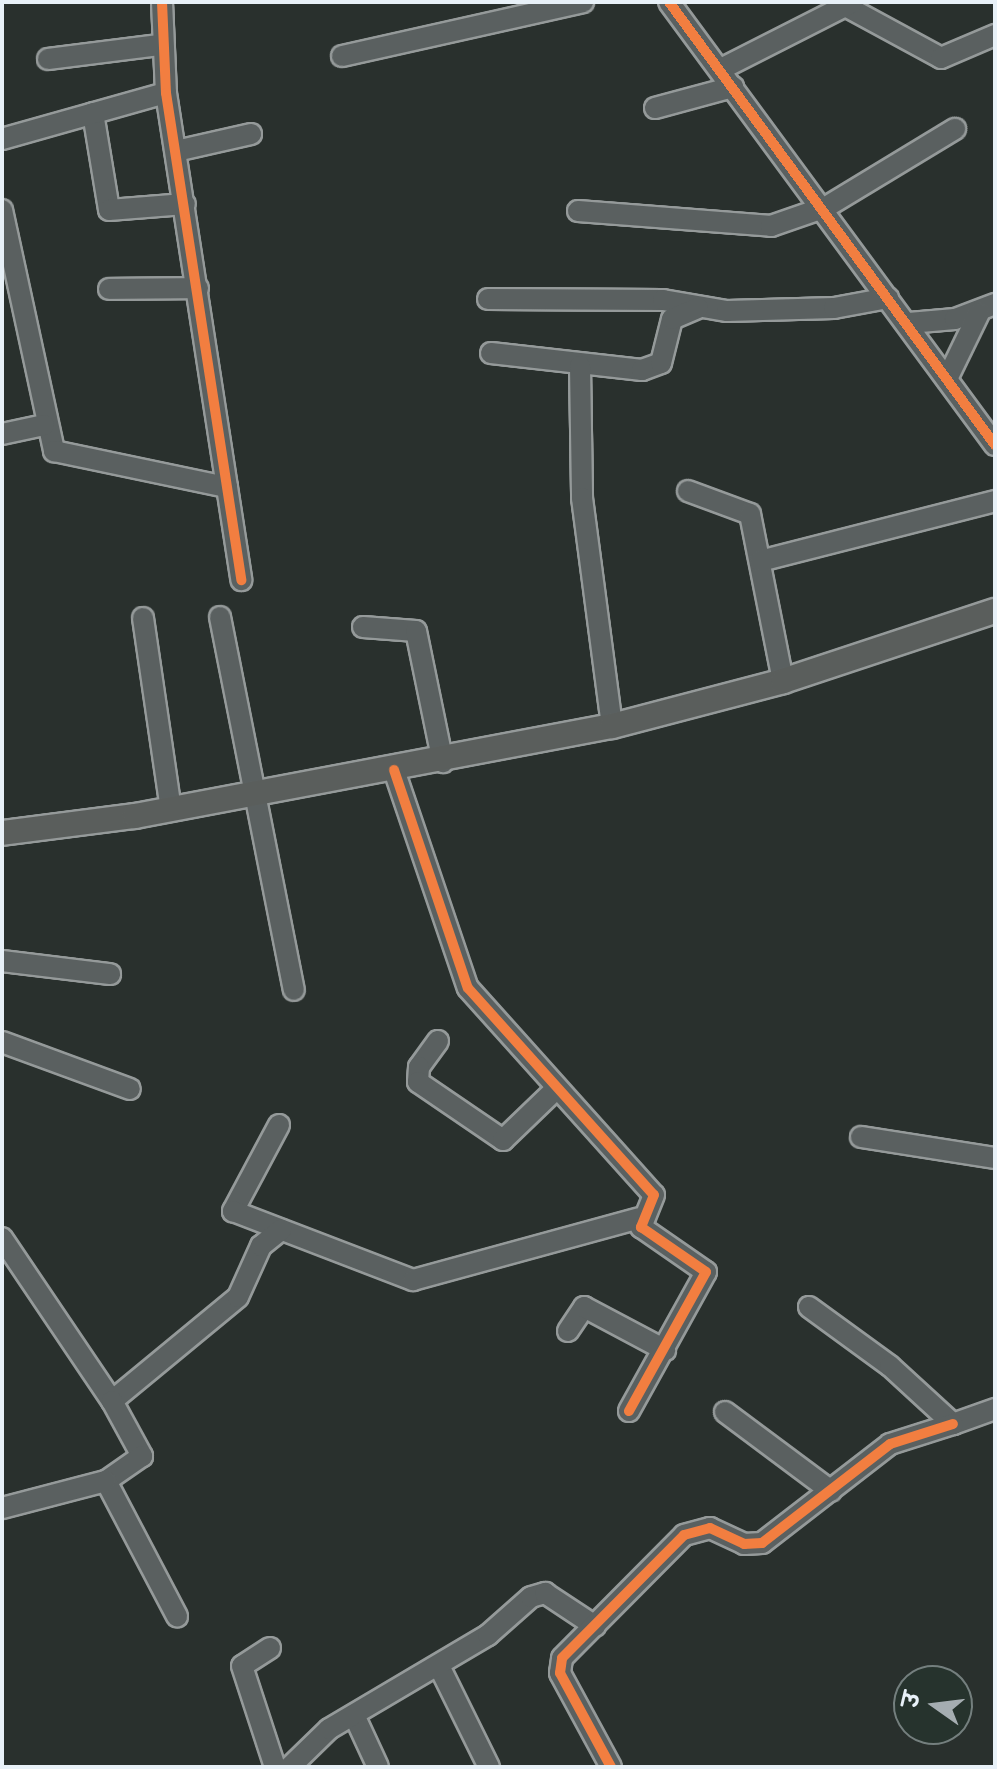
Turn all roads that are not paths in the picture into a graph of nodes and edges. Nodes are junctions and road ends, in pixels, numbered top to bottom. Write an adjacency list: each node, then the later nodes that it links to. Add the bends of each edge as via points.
1 (162, 2): 7 (street)
2 (583, 2): 5 (street)
3 (669, 2): 10 (street)
4 (845, 4): 6 (street, via 941,58); 10 (street)
5 (517, 8): 8 (street)
6 (995, 35)
7 (159, 45): 9 (street); 11 (street)
8 (342, 56)
9 (48, 59)
10 (727, 78): 12 (street); 19 (street)
11 (166, 93): 13 (street); 17 (street)
12 (655, 108)
13 (93, 113): 16 (street); 18 (street, via 109,210)
14 (955, 129): 19 (street)
15 (251, 134): 17 (street)
16 (2, 139)
17 (176, 151): 18 (street)
18 (185, 204): 22 (street)
19 (826, 207): 21 (street, via 761,226); 24 (street)
20 (2, 210): 32 (street)
21 (578, 211)
22 (198, 288): 23 (street); 35 (street)
23 (109, 289)
24 (888, 298): 26 (street, via 834,308); 28 (street)
25 (488, 299): 26 (street, via 663,300)
26 (698, 308): 30 (street, via 672,319 656,366)
27 (987, 308): 28 (street); 31 (street)
28 (909, 323): 31 (street)
29 (491, 353): 30 (street)
30 (580, 366): 45 (street, via 582,498)
31 (947, 379): 34 (street)
32 (44, 425): 33 (street); 35 (street, via 59,455)
33 (2, 434)
34 (995, 445)
35 (227, 487): 39 (street)
36 (688, 491): 38 (street, via 745,506)
37 (995, 501): 38 (street)
38 (760, 561): 44 (street)
39 (241, 580)
40 (995, 611): 44 (main road)
41 (220, 617): 48 (street)
42 (143, 618): 49 (street)
43 (363, 627): 46 (street, via 416,631)
44 (783, 681): 45 (main road)
45 (612, 726): 46 (main road)
46 (443, 762): 47 (main road)
47 (394, 770): 48 (main road); 56 (street, via 468,988)
48 (254, 795): 49 (main road); 53 (street)
49 (171, 810): 50 (main road)
50 (2, 833)
51 (2, 961): 52 (street)
52 (110, 974)
53 (294, 990)
54 (438, 1041): 56 (street, via 419,1067 418,1082 503,1140)
55 (2, 1042): 57 (street)
56 (557, 1088): 61 (street, via 654,1195)
57 (130, 1089)
58 (279, 1125): 62 (street, via 233,1211)
59 (861, 1137): 60 (street)
60 (995, 1158)
61 (639, 1218): 62 (street, via 413,1280); 66 (street, via 641,1227 706,1272)
62 (281, 1230): 67 (street, via 261,1246 238,1297)
63 (2, 1238): 67 (street)
64 (809, 1307): 71 (street, via 890,1366)
65 (568, 1331): 66 (street, via 584,1307)
66 (665, 1350): 69 (street)
67 (112, 1401): 72 (street, via 142,1456)
68 (995, 1409): 71 (street)
69 (629, 1411)
70 (725, 1412): 73 (street)
71 (953, 1424): 73 (street, via 890,1444)
72 (106, 1481): 74 (street); 75 (street)
73 (831, 1491): 76 (street, via 762,1543 744,1544 710,1528 684,1535)
74 (2, 1508)
75 (177, 1616)
76 (595, 1626): 78 (street, via 538,1594); 83 (street, via 559,1667)
77 (270, 1648): 80 (street, via 242,1666)
78 (439, 1666): 79 (street); 82 (street)
79 (354, 1715): 80 (street, via 315,1739); 81 (street)
80 (286, 1767)
81 (378, 1767)
82 (489, 1767)
83 (611, 1767)

